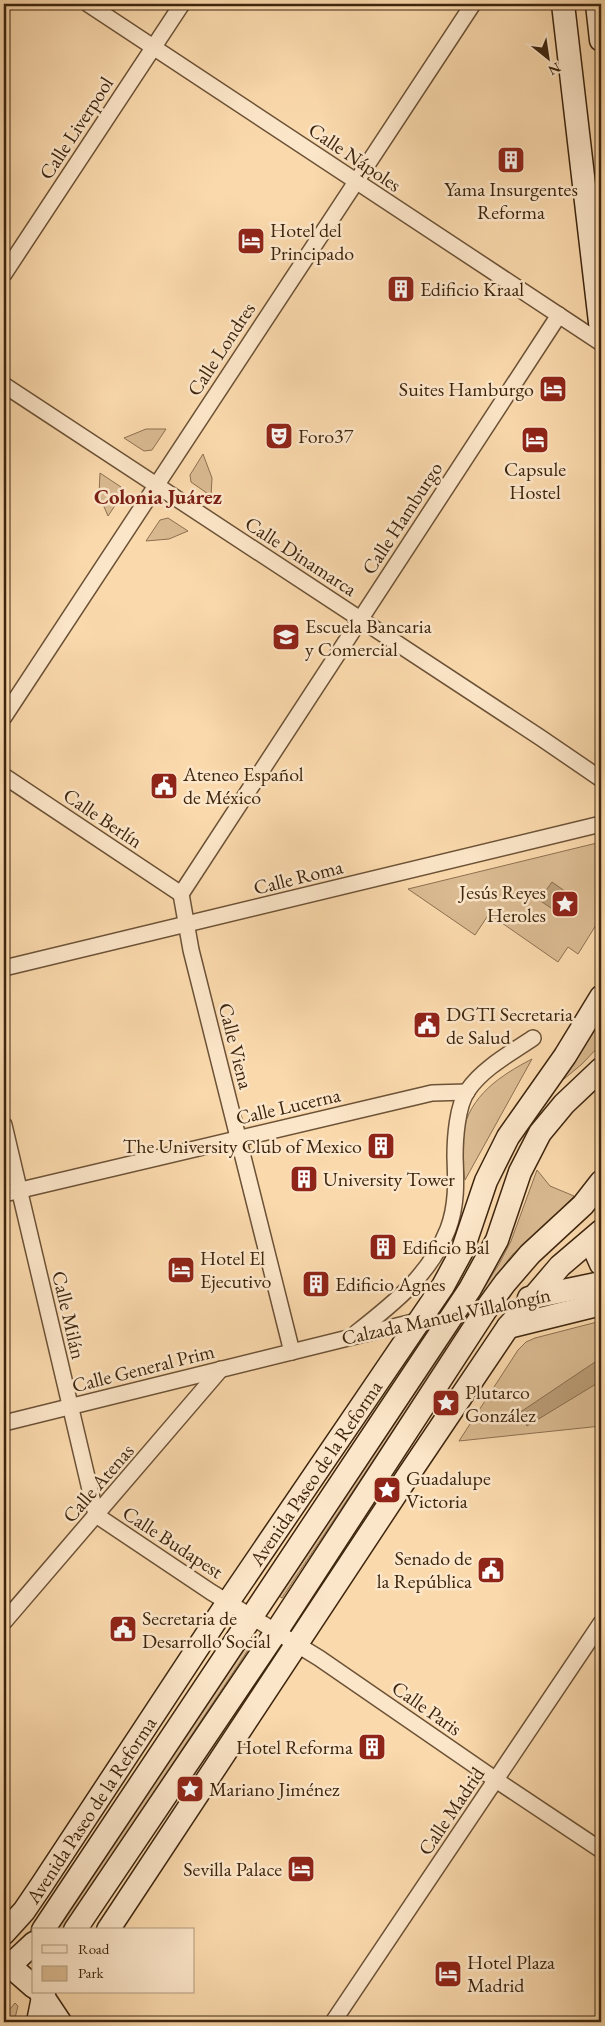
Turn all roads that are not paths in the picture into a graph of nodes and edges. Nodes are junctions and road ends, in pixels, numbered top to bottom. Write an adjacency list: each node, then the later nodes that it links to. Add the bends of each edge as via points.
1 (88, 4): 7 (street, Calle Nápoles)
2 (182, 4): 7 (street, Calle Liverpool)
3 (473, 4): 8 (street, Calle Londres)
4 (564, 4): 11 (main road)
5 (595, 8): 6 (main road)
6 (601, 40)
7 (154, 46): 8 (street, Calle Nápoles); 9 (street, Calle Liverpool)
8 (356, 181): 10 (street, Calle Nápoles); 14 (street, Calle Londres)
9 (4, 274)
10 (559, 315): 12 (street, Calle Nápoles); 15 (street, Calle Hamburgo)
11 (601, 330)
12 (601, 342)
13 (4, 385): 14 (street, Calle Dinamarca)
14 (156, 485): 15 (street, Calle Dinamarca); 16 (street, Calle Londres)
15 (360, 619): 18 (street, Calle Dinamarca); 20 (street, Calle Hamburgo)
16 (4, 717)
17 (4, 776): 20 (street, Calle Berlín)
18 (601, 779)
19 (601, 824): 21 (street, Calle Roma)
20 (181, 894): 21 (street, Calle Viena)
21 (185, 924): 22 (street, Calle Roma); 28 (street, Calle Viena)
22 (4, 968)
23 (601, 997): 39 (main road, Avenida Paseo de la Reforma, via 566,1056 508,1137 486,1181 463,1249)
24 (533, 1038): 26 (street, via 490,1068)
25 (601, 1069): 38 (main road, Avenida Paseo de la Reforma, via 564,1104 540,1134 520,1172 496,1240)
26 (466, 1092): 28 (street, Calle Lucerna, via 432,1093); 41 (street, via 456,1132 455,1206 438,1250 403,1295)
27 (4, 1125): 30 (street, Calle Milán)
28 (238, 1138): 30 (street, Calle Lucerna); 42 (street, Calle Viena)
29 (601, 1182): 37 (main road, via 583,1205 530,1254)
30 (19, 1190): 31 (street, Calle Lucerna); 44 (street, Calle Milán)
31 (4, 1194)
32 (596, 1236): 33 (main road); 35 (main road, via 560,1266)
33 (601, 1264)
34 (601, 1283): 35 (main road, Calzada Manuel Villalongín)
35 (532, 1298): 37 (main road, Calzada Manuel Villalongín); 40 (main road)
36 (601, 1304): 40 (main road)
37 (489, 1305): 38 (main road, Calzada Manuel Villalongín); 51 (main road)
38 (456, 1311): 39 (main road, Calzada Manuel Villalongín); 48 (main road, Avenida Paseo de la Reforma)
39 (421, 1320): 41 (street, Calzada Manuel Villalongín); 47 (main road, Avenida Paseo de la Reforma)
40 (508, 1327): 52 (main road)
41 (352, 1336): 42 (street, Calzada Manuel Villalongín)
42 (292, 1352): 43 (street, Calle General Prim)
43 (222, 1370): 44 (street, Calle General Prim); 46 (street, Calle Atenas)
44 (70, 1407): 45 (street, Calle General Prim); 46 (street, Calle Milán)
45 (4, 1423)
46 (96, 1515): 47 (street, Calle Budapest); 49 (street, Calle Atenas)
47 (228, 1602): 48 (street, Calle Paris); 58 (main road, Avenida Paseo de la Reforma, via 41,1886)
48 (252, 1617): 51 (street, Calle Paris); 55 (main road, Avenida Paseo de la Reforma)
49 (4, 1622)
50 (601, 1623): 53 (street, Calle Madrid)
51 (276, 1632): 52 (street, Calle Paris); 56 (main road)
52 (297, 1644): 53 (street, Calle Paris); 57 (main road)
53 (496, 1780): 54 (street, Calle Paris); 66 (street, Calle Madrid)
54 (601, 1850)
55 (44, 1928)
56 (76, 1928)
57 (109, 1928)
58 (4, 1933)
59 (32, 1945): 60 (main road)
60 (6, 1967): 61 (main road)
61 (32, 1985)
62 (42, 1994): 64 (main road)
63 (43, 1994): 65 (main road)
64 (38, 2022)
65 (60, 2022)
66 (333, 2022)

